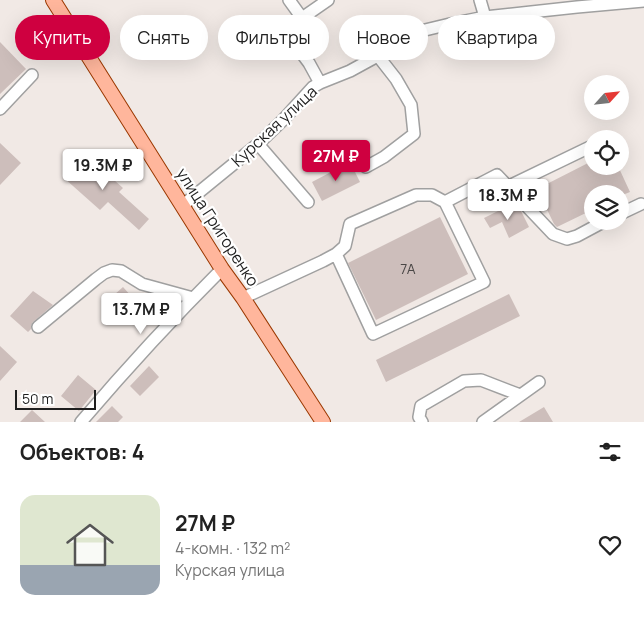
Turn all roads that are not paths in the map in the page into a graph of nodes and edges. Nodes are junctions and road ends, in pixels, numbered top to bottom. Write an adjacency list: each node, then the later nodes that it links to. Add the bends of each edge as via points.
1 (53, 0): 24 (main road, улица Григоренко)
2 (289, 0): 7 (street)
3 (328, 0): 8 (street)
4 (480, 0): 9 (street)
5 (644, 1): 6 (street, Курская улица)
6 (577, 3): 10 (street, Курская улица)
7 (300, 15)
8 (306, 15)
9 (484, 15)
10 (498, 15)
11 (306, 60): 15 (street)
12 (371, 60): 15 (street, Курская улица)
13 (381, 60): 19 (street, via 411,106 414,134 384,158)
14 (32, 75): 16 (street)
15 (320, 83): 17 (street, Курская улица)
16 (0, 110)
17 (258, 144): 21 (street); 24 (street, Курская улица)
18 (584, 150): 20 (street)
19 (366, 167)
20 (509, 186): 22 (street, via 497,175); 26 (street, via 553,234 567,239)
21 (308, 202)
22 (445, 202): 27 (street, via 432,195 416,196 350,224 344,246); 27 (street, via 484,282 373,334)
23 (641, 204): 25 (street)
24 (182, 206): 28 (main road, улица Григоренко)
25 (629, 210)
26 (588, 230)
27 (336, 254): 30 (street)
28 (222, 269): 29 (street); 30 (main road, улица Григоренко)
29 (193, 298): 31 (street, via 142,284 121,271 112,270 96,279); 35 (street)
30 (243, 298): 36 (main road, улица Григоренко)
31 (38, 327)
32 (539, 382): 33 (street)
33 (520, 395): 34 (street); 37 (street, via 481,380 464,381 421,406 419,417)
34 (485, 421)
35 (81, 422)
36 (323, 422)
37 (422, 422)

